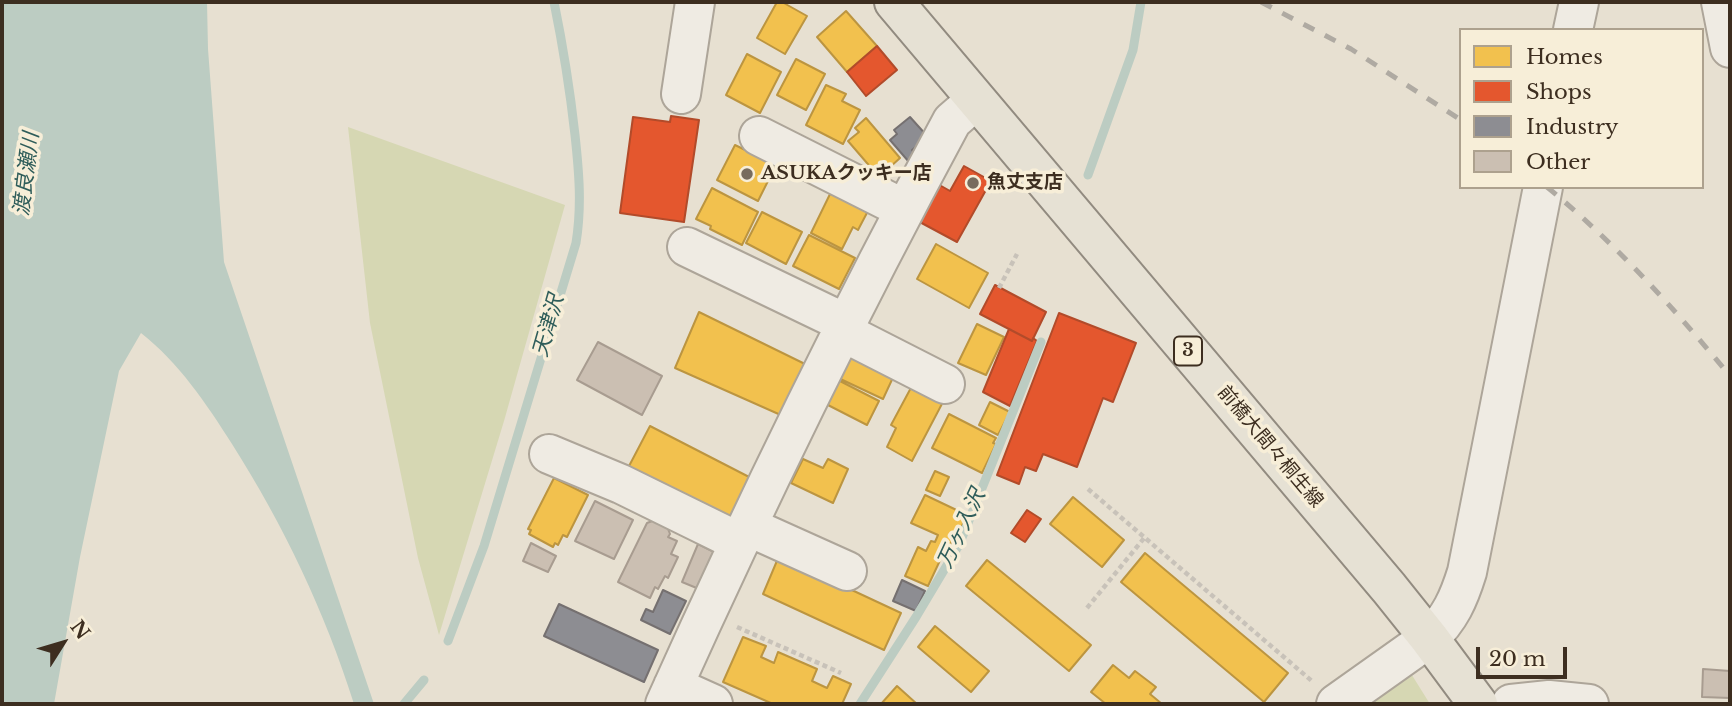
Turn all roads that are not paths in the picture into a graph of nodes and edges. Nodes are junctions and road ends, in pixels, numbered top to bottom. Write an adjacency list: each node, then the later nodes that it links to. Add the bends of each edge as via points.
1 (695, 2): 7 (street)
2 (894, 2): 8 (main road, 前橋大間々桐生線 / 3)
3 (1579, 2): 5 (street)
4 (1721, 2): 6 (street)
5 (1573, 28)
6 (1730, 48)
7 (681, 94)
8 (975, 101): 11 (street, via 952,121); 18 (main road, 前橋大間々桐生線 / 3)
9 (759, 136): 11 (street)
10 (1543, 189): 18 (street, via 1467,572 1452,611)
11 (904, 209): 13 (street)
12 (687, 247): 13 (street)
13 (843, 327): 14 (street); 16 (street)
14 (945, 384)
15 (549, 454): 16 (street)
16 (743, 534): 17 (street); 19 (street)
17 (847, 571)
18 (1429, 638): 20 (street); 22 (main road, 前橋大間々桐生線 / 3)
19 (669, 695): 21 (street)
20 (1326, 695)
21 (713, 704)
22 (1478, 704)
23 (1511, 704): 24 (street, via 1549,700)
24 (1589, 704)

